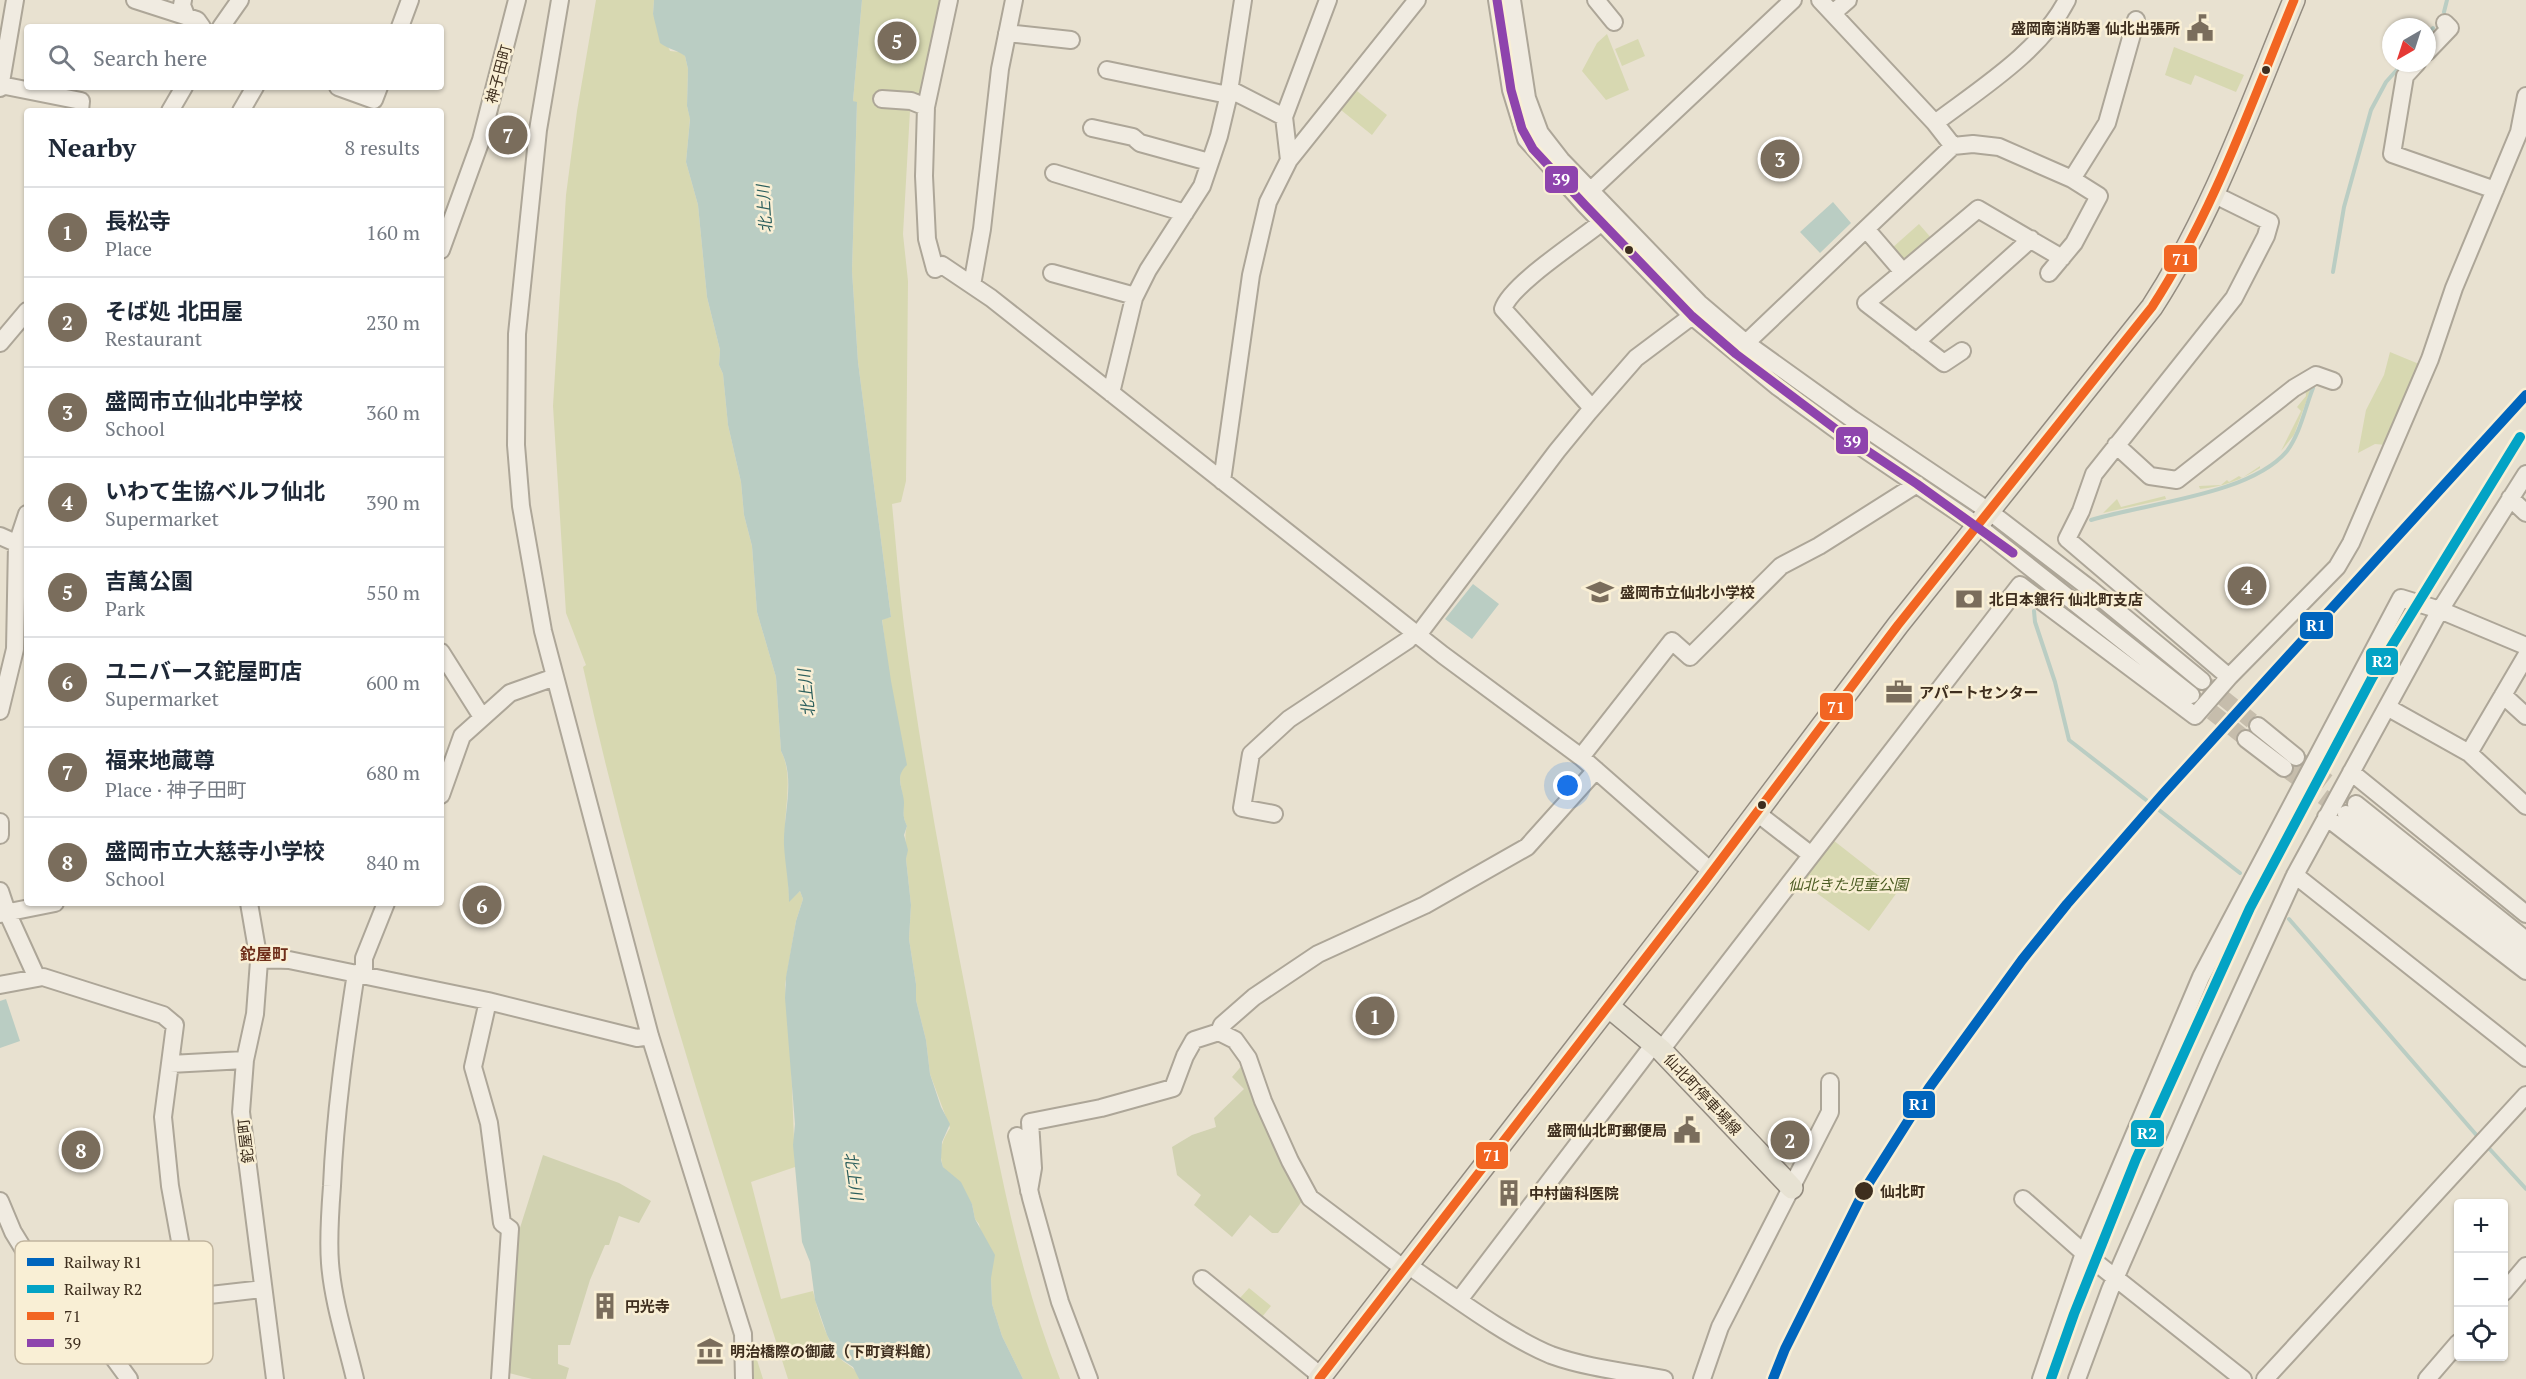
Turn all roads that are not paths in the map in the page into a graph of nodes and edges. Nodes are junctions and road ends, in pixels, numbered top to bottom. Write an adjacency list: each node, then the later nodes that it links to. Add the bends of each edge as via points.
1 (15, 0): 34 (street)
2 (135, 0): 22 (street)
3 (183, 0): 22 (street)
4 (240, 0): 27 (street)
5 (410, 0): 28 (street)
6 (518, 0): 62 (street, 神子田町, via 481,140)
7 (560, 0): 97 (street, via 538,130 517,345 516,445 521,506)
8 (949, 0): 43 (street)
9 (1014, 0): 29 (street)
10 (1243, 0): 38 (street)
11 (1328, 0): 46 (street)
12 (1417, 0): 51 (street)
13 (1497, 0): 59 (street, via 1511,90 1526,139)
14 (1512, 0): 56 (street, via 1527,98 1540,133)
15 (1596, 0): 24 (street)
16 (1793, 0): 56 (street)
17 (1820, 0): 21 (street)
18 (1848, 0): 21 (street)
19 (2067, 0): 47 (street, via 2060,15 2020,58)
20 (2294, 0): 57 (main road)
21 (1833, 13): 47 (street)
22 (187, 18): 26 (street)
23 (2136, 20): 54 (street, via 2107,123)
24 (1614, 22)
25 (2445, 22): 31 (street, via 2450,28)
26 (200, 24)
27 (223, 24)
28 (401, 24)
29 (1007, 33): 30 (street); 67 (street)
30 (1071, 40)
31 (2436, 43)
32 (1107, 70): 38 (street)
33 (2408, 72): 55 (street, via 2404,76 2392,154)
34 (0, 86): 42 (street)
35 (182, 90): 44 (street)
36 (253, 90): 45 (street)
37 (346, 90): 40 (street)
38 (1229, 92): 46 (street); 52 (street)
39 (2526, 96): 49 (street)
40 (368, 98)
41 (882, 99): 43 (street, via 911,101)
42 (82, 100)
43 (926, 107): 67 (street, via 927,239 935,269 942,265)
44 (172, 108)
45 (243, 108)
46 (1284, 117): 51 (street)
47 (1935, 123): 50 (street)
48 (1092, 128): 52 (street, via 1133,136 1140,143)
49 (2521, 140): 55 (street)
50 (1953, 146): 54 (street, via 1999,147); 60 (street)
51 (1289, 160): 80 (street, via 1268,202 1251,275)
52 (1209, 162): 58 (street, via 1202,186)
53 (1054, 173): 58 (street)
54 (2072, 179): 63 (street, via 2099,196)
55 (2495, 190): 98 (street, via 2454,288 2430,359 2351,543 2337,567)
56 (1590, 191): 73 (street, via 1699,303)
57 (2213, 194): 78 (street, via 2270,222 2266,236 2234,298); 84 (main road, via 2174,274 2152,307)
58 (1185, 213): 68 (street)
59 (1602, 222): 70 (street); 77 (street, via 1522,284 1505,301 1503,309)
60 (1866, 230): 64 (street); 73 (street)
61 (2031, 239): 63 (street); 64 (street, via 1978,209); 71 (street)
62 (444, 242)
63 (2062, 258): 66 (street)
64 (1903, 272): 71 (street, via 1866,303)
65 (1052, 273): 68 (street)
66 (2049, 273)
67 (972, 285): 76 (street)
68 (1135, 296): 76 (street)
69 (24, 315): 72 (street)
70 (1692, 316): 77 (street, via 1636,358); 81 (street, via 1778,387)
71 (1916, 342): 74 (street, via 1944,363)
72 (0, 343)
73 (1746, 343): 84 (street)
74 (1962, 351)
75 (2333, 381): 78 (street, via 2316,375 2309,379 2177,480 2150,476)
76 (1111, 393): 80 (street)
77 (1592, 408): 92 (street)
78 (2115, 445): 87 (street, via 2094,474 2067,539)
79 (2526, 474): 82 (street)
80 (1222, 481): 92 (street)
81 (1917, 484): 84 (street); 109 (street, via 1781,566 1690,657 1671,642)
82 (2510, 498): 83 (street); 90 (street)
83 (2526, 513)
84 (1984, 519): 88 (street); 89 (street); 114 (main road, via 1898,625)
85 (0, 536): 86 (street)
86 (22, 546): 94 (street)
87 (2098, 566): 88 (street); 98 (street)
88 (2074, 577): 99 (street)
89 (2067, 595): 91 (street); 100 (street)
90 (2440, 610): 93 (street); 102 (street); 152 (street, via 2401,598 2201,977)
91 (2055, 612): 98 (street, via 2195,717); 119 (street, via 2020,585)
92 (1416, 633): 109 (street); 115 (street, via 1289,719 1251,754 1242,808)
93 (2526, 646)
94 (21, 652): 103 (street)
95 (2526, 656): 101 (street)
96 (444, 657): 105 (street)
97 (555, 677): 105 (street, via 510,693); 138 (street)
98 (2229, 677)
99 (2202, 681)
100 (2191, 695)
101 (2503, 695): 104 (street); 108 (street)
102 (2387, 707): 108 (street); 111 (street)
103 (0, 711)
104 (2526, 716)
105 (482, 717): 112 (street, via 462,736)
106 (2258, 726): 107 (street, via 2290,763)
107 (2247, 739)
108 (2469, 753): 113 (street)
109 (1581, 757): 110 (street)
110 (1596, 770): 120 (street); 137 (street, via 1527,847 1425,905 1318,954 1254,997 1222,1024)
111 (2351, 772): 116 (street); 127 (street)
112 (444, 787)
113 (2526, 806)
114 (1757, 813): 119 (street); 120 (main road)
115 (1274, 814)
116 (2326, 817): 121 (street); 131 (street)
117 (0, 822): 118 (street)
118 (0, 835)
119 (1810, 854): 139 (street)
120 (1712, 872): 136 (main road)
121 (2295, 875): 140 (street); 155 (street)
122 (0, 891): 126 (street)
123 (39, 906): 126 (street)
124 (249, 906): 130 (street, 鉈屋町)
125 (385, 906): 132 (street)
126 (3, 913): 133 (street)
127 (2526, 914)
128 (2526, 940): 129 (street, via 2351,809)
129 (2526, 956)
130 (258, 959): 132 (street, via 289,960); 141 (street, 鉈屋町, via 255,1014)
131 (2526, 971)
132 (360, 974): 135 (street); 166 (street, via 339,1091 330,1224 335,1299)
133 (37, 978): 134 (street); 142 (street, via 163,1015 175,1025)
134 (0, 985)
135 (488, 1001): 138 (street, via 636,1038); 167 (street, via 473,1067 489,1123 502,1223 510,1228)
136 (1608, 1006): 139 (main road, 仙北町停車場線); 153 (main road)
137 (1219, 1032): 147 (street, via 1194,1040 1173,1088 1030,1122 1033,1168); 153 (street, via 1235,1040 1248,1058 1263,1101 1310,1198)
138 (650, 1036): 168 (street, via 743,1334)
139 (1657, 1047): 146 (main road, 仙北町停車場線); 160 (street)
140 (2526, 1058)
141 (245, 1060): 142 (street); 158 (street, 鉈屋町, via 241,1112)
142 (170, 1064): 151 (street, via 163,1117)
143 (1830, 1082): 146 (street, via 1830,1113)
144 (2526, 1095): 175 (street)
145 (1017, 1136): 147 (street)
146 (1792, 1188): 171 (street, via 1720,1327)
147 (1029, 1191): 169 (street, via 1060,1302)
148 (2023, 1199): 152 (street)
149 (0, 1201): 150 (street)
150 (19, 1241)
151 (180, 1241)
152 (2085, 1253): 155 (street); 172 (street)
153 (1405, 1266): 160 (street); 163 (main road)
154 (2526, 1266): 157 (street)
155 (2115, 1278): 173 (street); 174 (street)
156 (1202, 1279): 163 (street)
157 (2508, 1287)
158 (263, 1289): 159 (street); 165 (street, 鉈屋町)
159 (213, 1294)
160 (1459, 1300): 170 (street, via 1550,1354)
161 (2454, 1348): 176 (street)
162 (118, 1364): 164 (street)
163 (1320, 1377)
164 (129, 1379)
165 (275, 1379)
166 (355, 1379)
167 (500, 1379)
168 (744, 1379)
169 (1089, 1379)
170 (1664, 1379)
171 (1702, 1379)
172 (2041, 1379)
173 (2077, 1379)
174 (2243, 1379)
175 (2265, 1379)
176 (2427, 1379)

